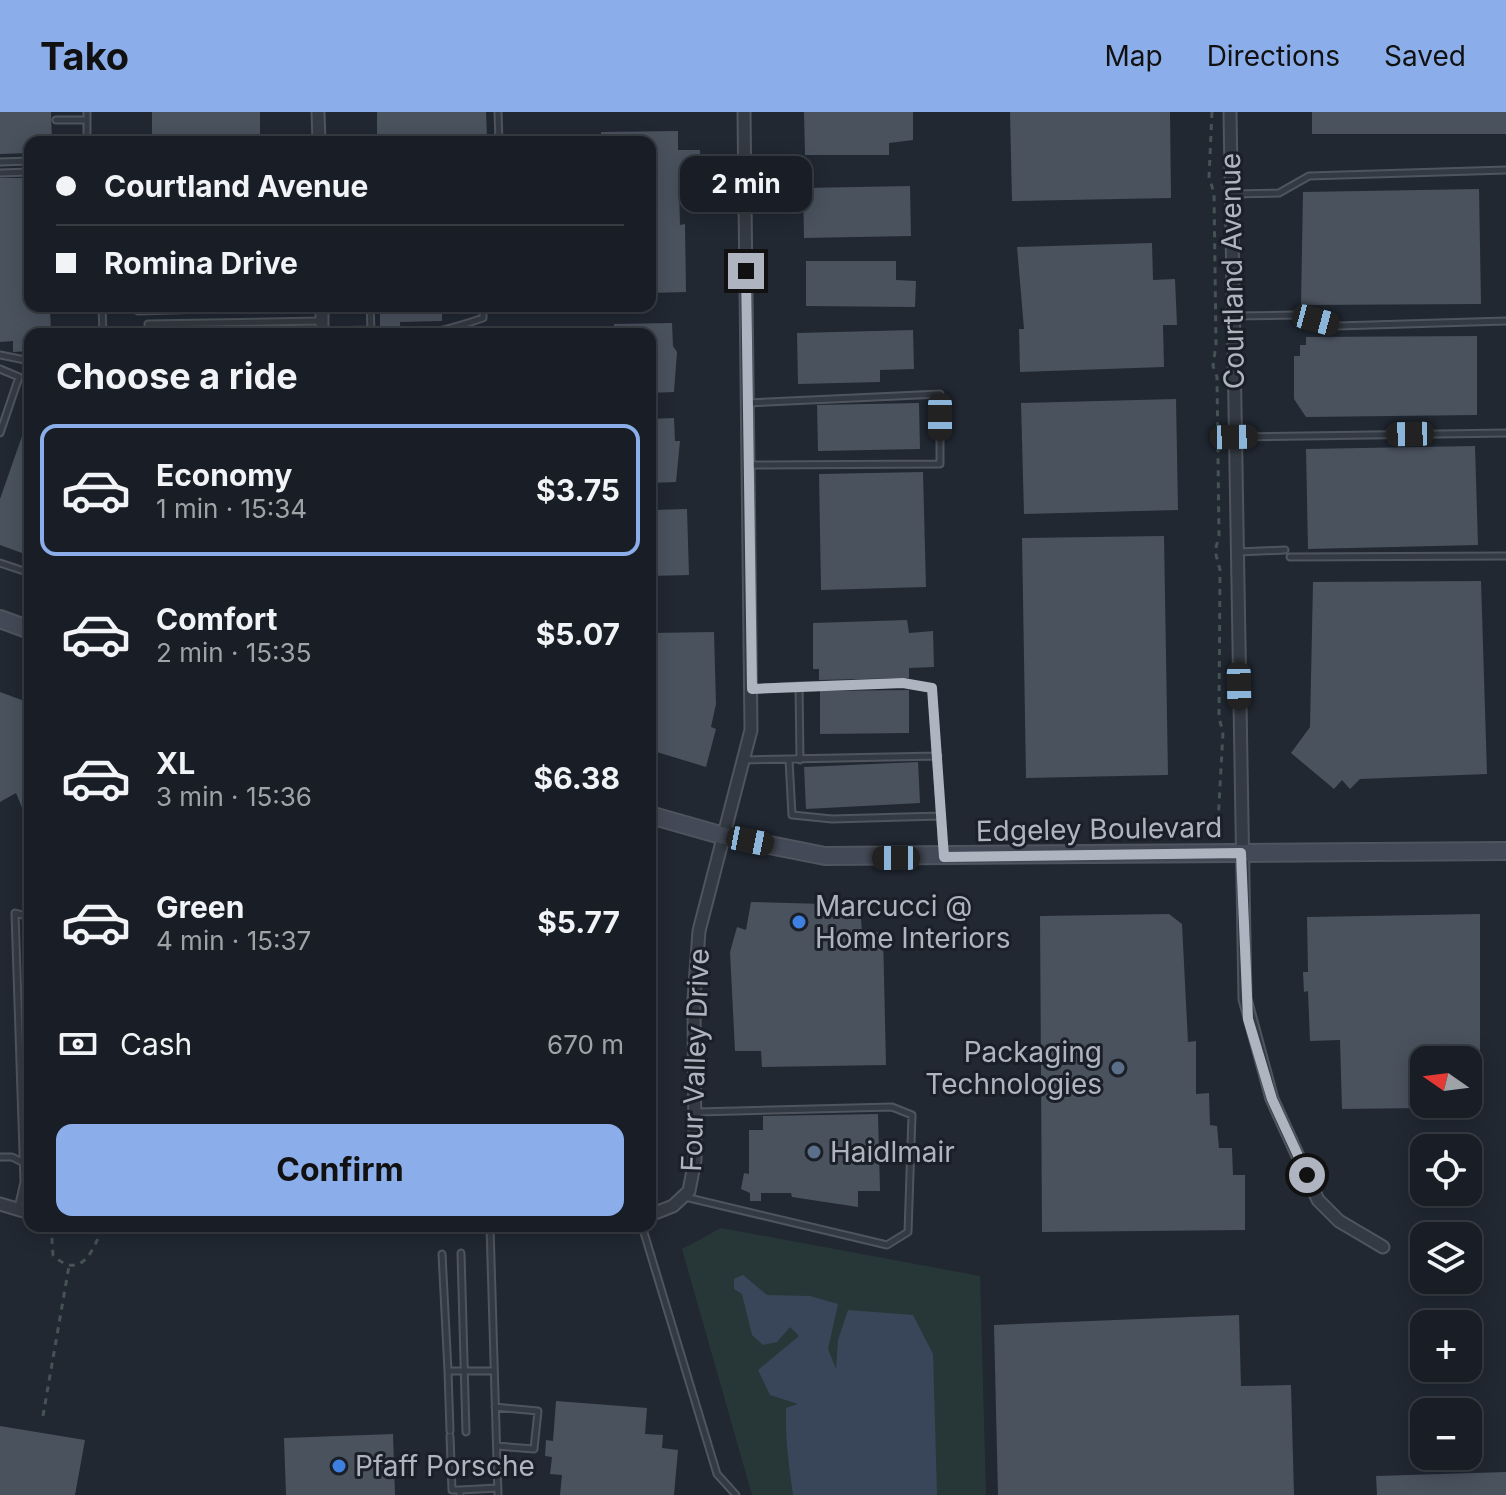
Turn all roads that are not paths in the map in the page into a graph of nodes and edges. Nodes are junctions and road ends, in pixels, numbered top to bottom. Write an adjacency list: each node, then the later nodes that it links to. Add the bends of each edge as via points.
1 (87, 112): 7 (lane)
2 (318, 112): 9 (street)
3 (498, 112): 10 (lane)
4 (744, 112): 26 (street, Four Valley Drive)
5 (1230, 112): 16 (street, Courtland Avenue)
6 (56, 120): 7 (lane)
7 (87, 120): 8 (lane)
8 (87, 136)
9 (319, 136)
10 (499, 136)
11 (24, 161): 12 (lane)
12 (0, 162)
13 (1506, 170): 16 (lane, via 1309,176 1279,193)
14 (24, 172): 15 (lane)
15 (0, 173)
16 (1231, 194): 18 (street, Courtland Avenue)
17 (483, 312): 22 (lane, via 483,318)
18 (1232, 316): 19 (lane, via 1296,315 1337,326); 29 (street, Courtland Avenue)
19 (1506, 321)
20 (148, 328): 21 (lane)
21 (287, 328)
22 (453, 328)
23 (0, 355): 24 (lane)
24 (24, 360)
25 (0, 369): 27 (lane, via 19,377)
26 (747, 403): 30 (street, Four Valley Drive); 30 (lane, via 940,394 940,464)
27 (0, 433)
28 (1506, 433): 29 (lane)
29 (1234, 437): 32 (street, Courtland Avenue)
30 (748, 465): 40 (street, Four Valley Drive)
31 (1285, 550): 32 (lane)
32 (1236, 552): 49 (street, Courtland Avenue)
33 (1506, 556): 34 (lane)
34 (1290, 557)
35 (0, 563): 36 (lane)
36 (24, 571)
37 (0, 619): 38 (street)
38 (24, 628)
39 (799, 686): 40 (lane); 41 (lane, via 903,683 932,688); 44 (lane)
40 (752, 689): 42 (street, Four Valley Drive, via 751,730)
41 (938, 756): 44 (lane); 45 (lane)
42 (743, 760): 43 (lane); 47 (street, Four Valley Drive)
43 (789, 760): 44 (lane); 45 (lane, via 792,815)
44 (800, 760)
45 (941, 816): 50 (lane)
46 (656, 817): 47 (street, Edgeley Boulevard)
47 (724, 836): 50 (street, Edgeley Boulevard, via 825,856); 53 (street, Four Valley Drive, via 699,931)
48 (1506, 851): 49 (street, Edgeley Boulevard)
49 (1241, 853): 50 (street, Edgeley Boulevard); 62 (street, Courtland Avenue, via 1245,999 1272,1099 1318,1200 1339,1221)
50 (944, 857)
51 (24, 915): 52 (lane, via 15,913)
52 (24, 1102)
53 (694, 1112): 56 (street, Four Valley Drive, via 695,1160); 56 (lane, via 892,1107 912,1115 908,1232 887,1245)
54 (0, 1157): 55 (lane)
55 (24, 1163)
56 (684, 1196): 59 (street, Four Valley Drive)
57 (0, 1204): 58 (street)
58 (24, 1211)
59 (656, 1213)
60 (490, 1232): 67 (lane)
61 (644, 1232): 73 (lane, via 717,1474)
62 (1383, 1247)
63 (461, 1253): 66 (lane)
64 (442, 1254): 65 (lane)
65 (448, 1371): 66 (lane); 71 (lane, via 452,1490)
66 (464, 1371): 67 (lane); 69 (lane)
67 (494, 1371): 68 (lane)
68 (495, 1407): 70 (lane); 70 (lane, via 538,1411 534,1449)
69 (466, 1432)
70 (497, 1446): 72 (lane)
71 (460, 1492): 72 (lane)
72 (498, 1492)
73 (736, 1495)

